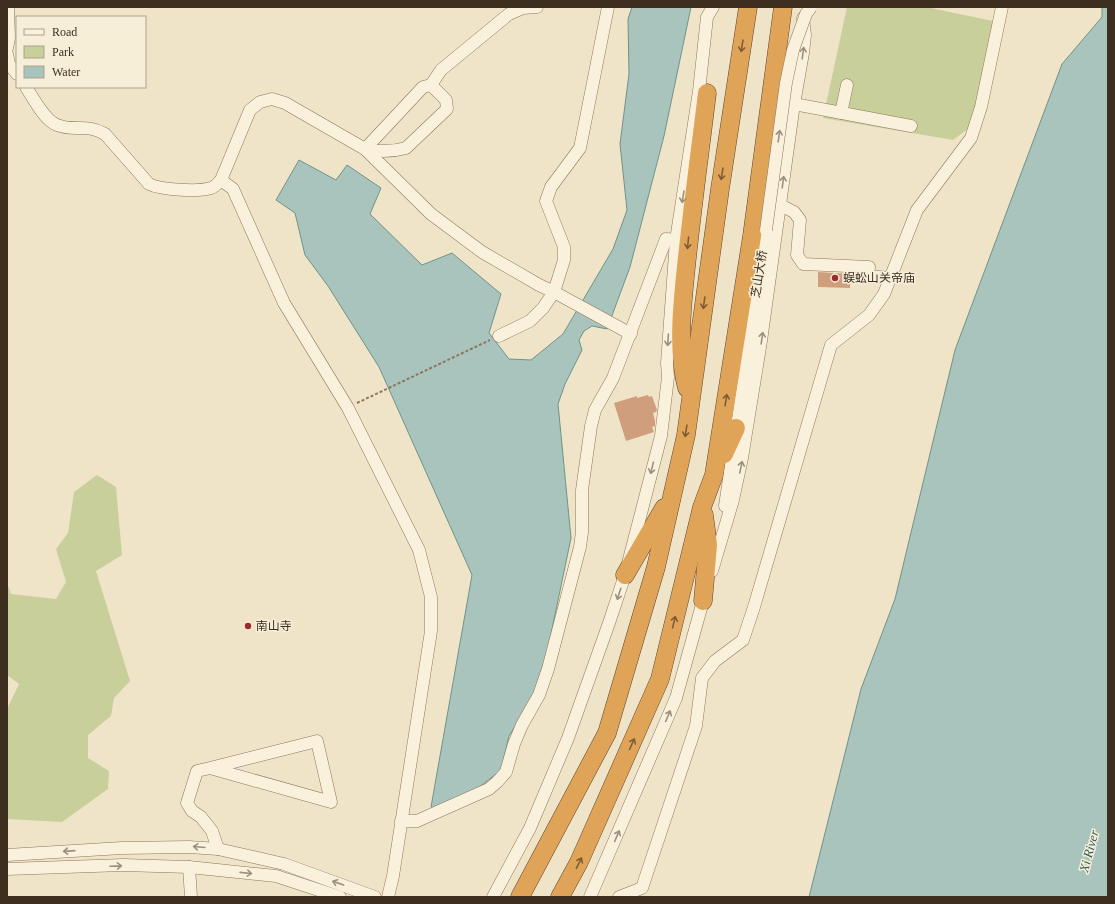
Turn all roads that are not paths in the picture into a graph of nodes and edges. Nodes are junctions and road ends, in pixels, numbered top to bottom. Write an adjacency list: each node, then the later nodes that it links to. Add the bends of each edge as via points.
1 (8, 7): 10 (street)
2 (537, 7): 13 (street, via 523,8 509,14 441,70)
3 (608, 7): 25 (street, via 580,148 551,186 546,201 564,247)
4 (714, 7): 16 (street); 23 (street, one-way to 23, via 706,17 699,90)
5 (748, 7): 28 (highway, one-way to 28)
6 (783, 7): 30 (highway, one-way to 6, via 752,236)
7 (804, 7): 17 (street, one-way to 7, via 805,34)
8 (811, 7): 29 (street, 芝山大桥, one-way to 8, bridge, via 786,83 796,43)
9 (1002, 7): 24 (street, via 981,107 971,138 917,210)
10 (11, 42)
11 (7, 54): 12 (street, via 9,64)
12 (16, 73)
13 (431, 85): 20 (street, via 423,87); 20 (street, via 446,100 448,109 406,148 378,152)
14 (847, 85): 18 (street)
15 (27, 88): 21 (street, via 48,119 67,128 96,129 104,134 149,184 156,188 204,190 214,188)
16 (707, 93): 28 (highway, one-way to 28, via 684,293 683,374)
17 (794, 104): 18 (street); 22 (street, one-way to 17)
18 (841, 113): 19 (street)
19 (911, 126)
20 (365, 149): 21 (street, via 285,102 272,99 260,102 250,110); 25 (street, via 431,214 482,252 538,286)
21 (221, 180): 39 (street, via 233,189 284,303 348,408 419,550 431,598 431,631)
22 (780, 205): 24 (street, via 794,212 800,220 797,255 803,264 869,267 868,276); 33 (street, one-way to 22, via 733,500 742,458)
23 (676, 240): 26 (street, via 666,239); 34 (street, one-way to 34, via 666,363 668,377 662,428)
24 (890, 278): 37 (street, via 884,294 869,315 831,345 743,640 714,661)
25 (559, 295): 26 (street); 27 (street, via 530,321)
26 (631, 334): 39 (street, via 613,378 595,410 582,490 580,547 548,669 539,695 514,744 506,772 489,789 417,821)
27 (499, 336)
28 (690, 402): 31 (highway, one-way to 31)
29 (736, 428): 30 (highway); 33 (street, 芝山大桥)
30 (714, 475): 32 (highway)
31 (674, 492): 34 (highway); 51 (highway, via 656,567 608,733)
32 (702, 507): 35 (highway, via 708,545); 52 (highway, one-way to 32, via 579,862 660,679)
33 (719, 545): 35 (street)
34 (625, 575): 50 (street, one-way to 50, via 568,738 530,828)
35 (703, 601): 36 (street)
36 (682, 678): 37 (street); 53 (street, one-way to 36, via 676,698)
37 (702, 678): 54 (street, via 696,726 642,888)
38 (210, 768): 38 (street, via 317,741 331,802 278,787); 40 (street, via 197,771 188,803 192,811 201,817 212,831)
39 (401, 821): 49 (street)
40 (218, 849): 42 (street, one-way to 42, via 189,846); 48 (street, one-way to 40, via 284,864)
41 (7, 852): 42 (street)
42 (24, 854): 43 (street)
43 (7, 855)
44 (189, 867): 45 (street, one-way to 44, via 123,865); 46 (street); 47 (street, one-way to 47, via 276,876)
45 (7, 869)
46 (191, 897)
47 (340, 897)
48 (375, 897)
49 (388, 897)
50 (493, 897)
51 (520, 897)
52 (560, 897)
53 (590, 897)
54 (619, 897)

